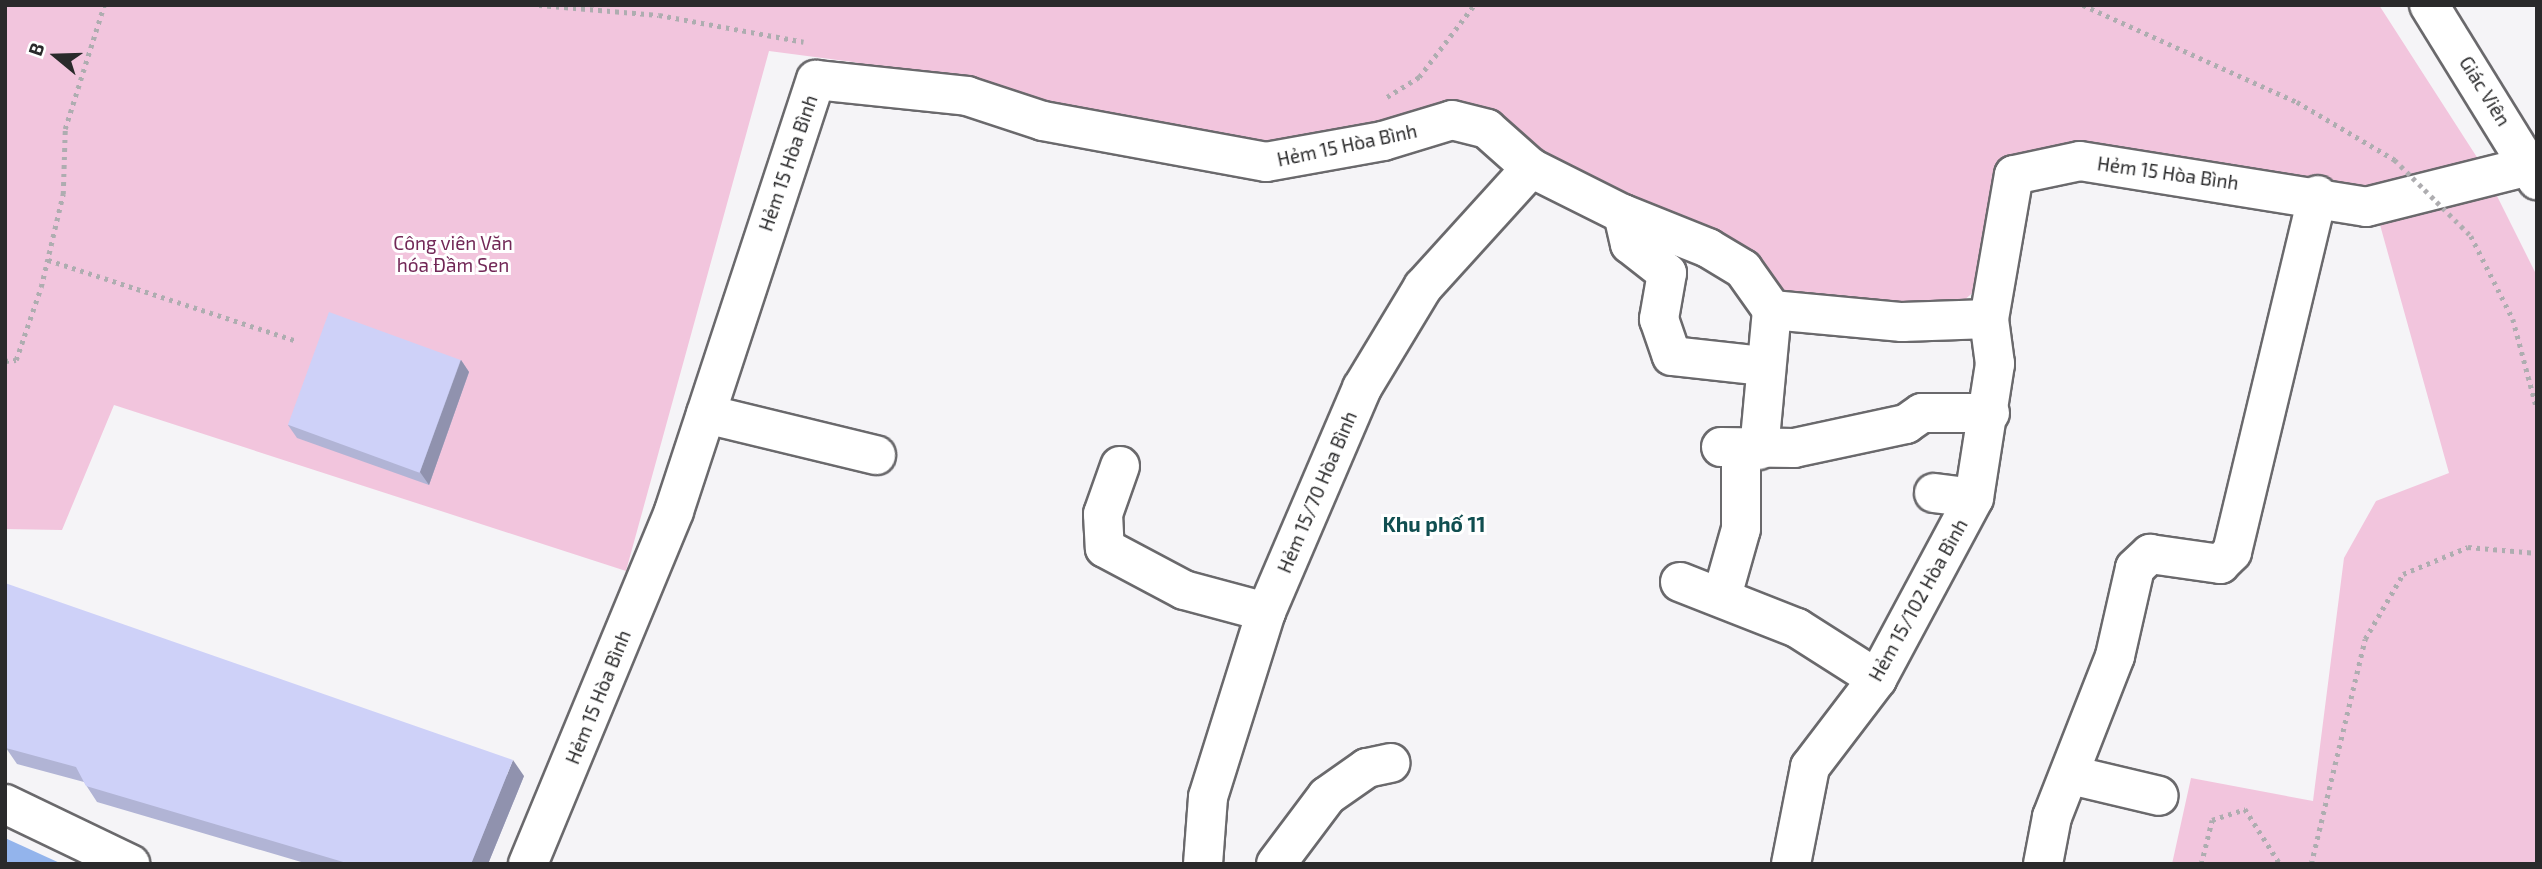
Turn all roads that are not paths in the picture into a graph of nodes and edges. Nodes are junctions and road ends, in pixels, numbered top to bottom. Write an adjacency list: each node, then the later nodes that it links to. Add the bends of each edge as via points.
1 (2429, 5): 3 (street, Giác Viên)
2 (1531, 168): 5 (street, Hẻm 15 Hòa Bình); 10 (street, Hẻm 15 Hòa Bình, via 1487,130 1452,120 1383,141 1266,162 1044,121 967,96 816,80); 18 (street, Hẻm 15/70 Hòa Bình, via 1423,287 1369,376)
3 (2534, 170): 4 (street, Hẻm 15 Hòa Bình, via 2366,207)
4 (2318, 195): 7 (street, Hẻm 15 Hòa Bình, via 2080,161 2014,175); 21 (street, via 2232,552 2220,564 2150,554 2141,558)
5 (1623, 214): 6 (street, Hẻm 15 Hòa Bình, via 1708,248 1743,269); 8 (street, via 1630,244 1667,273 1660,319 1672,356)
6 (1772, 310): 7 (street, via 1902,322); 8 (street)
7 (1989, 319): 9 (street, Hẻm 15/102 Hòa Bình)
8 (1763, 366): 11 (street)
9 (1990, 413): 11 (street, via 1923,413 1906,424 1838,440); 15 (street, Hẻm 15/102 Hòa Bình)
10 (706, 414): 12 (street); 25 (street, Hẻm 15 Hòa Bình, via 674,511)
11 (1740, 448): 17 (street, via 1741,529)
12 (876, 455)
13 (1120, 466): 18 (street, via 1103,514 1105,548 1184,590)
14 (1934, 494): 15 (street)
15 (1974, 498): 19 (street, Hẻm 15/102 Hòa Bình)
16 (1680, 582): 17 (street)
17 (1722, 596): 19 (street, via 1797,628)
18 (1266, 612): 26 (street, Hẻm 15/70 Hòa Bình, via 1208,797)
19 (1877, 678): 28 (street, Hẻm 15/102 Hòa Bình, via 1810,767)
20 (1390, 763): 27 (street, via 1367,768 1327,796)
21 (2071, 775): 22 (street); 29 (street)
22 (2159, 796)
23 (5, 804): 24 (street)
24 (130, 864)
25 (528, 864)
26 (1203, 864)
27 (1276, 864)
28 (1791, 864)
29 (2043, 864)

